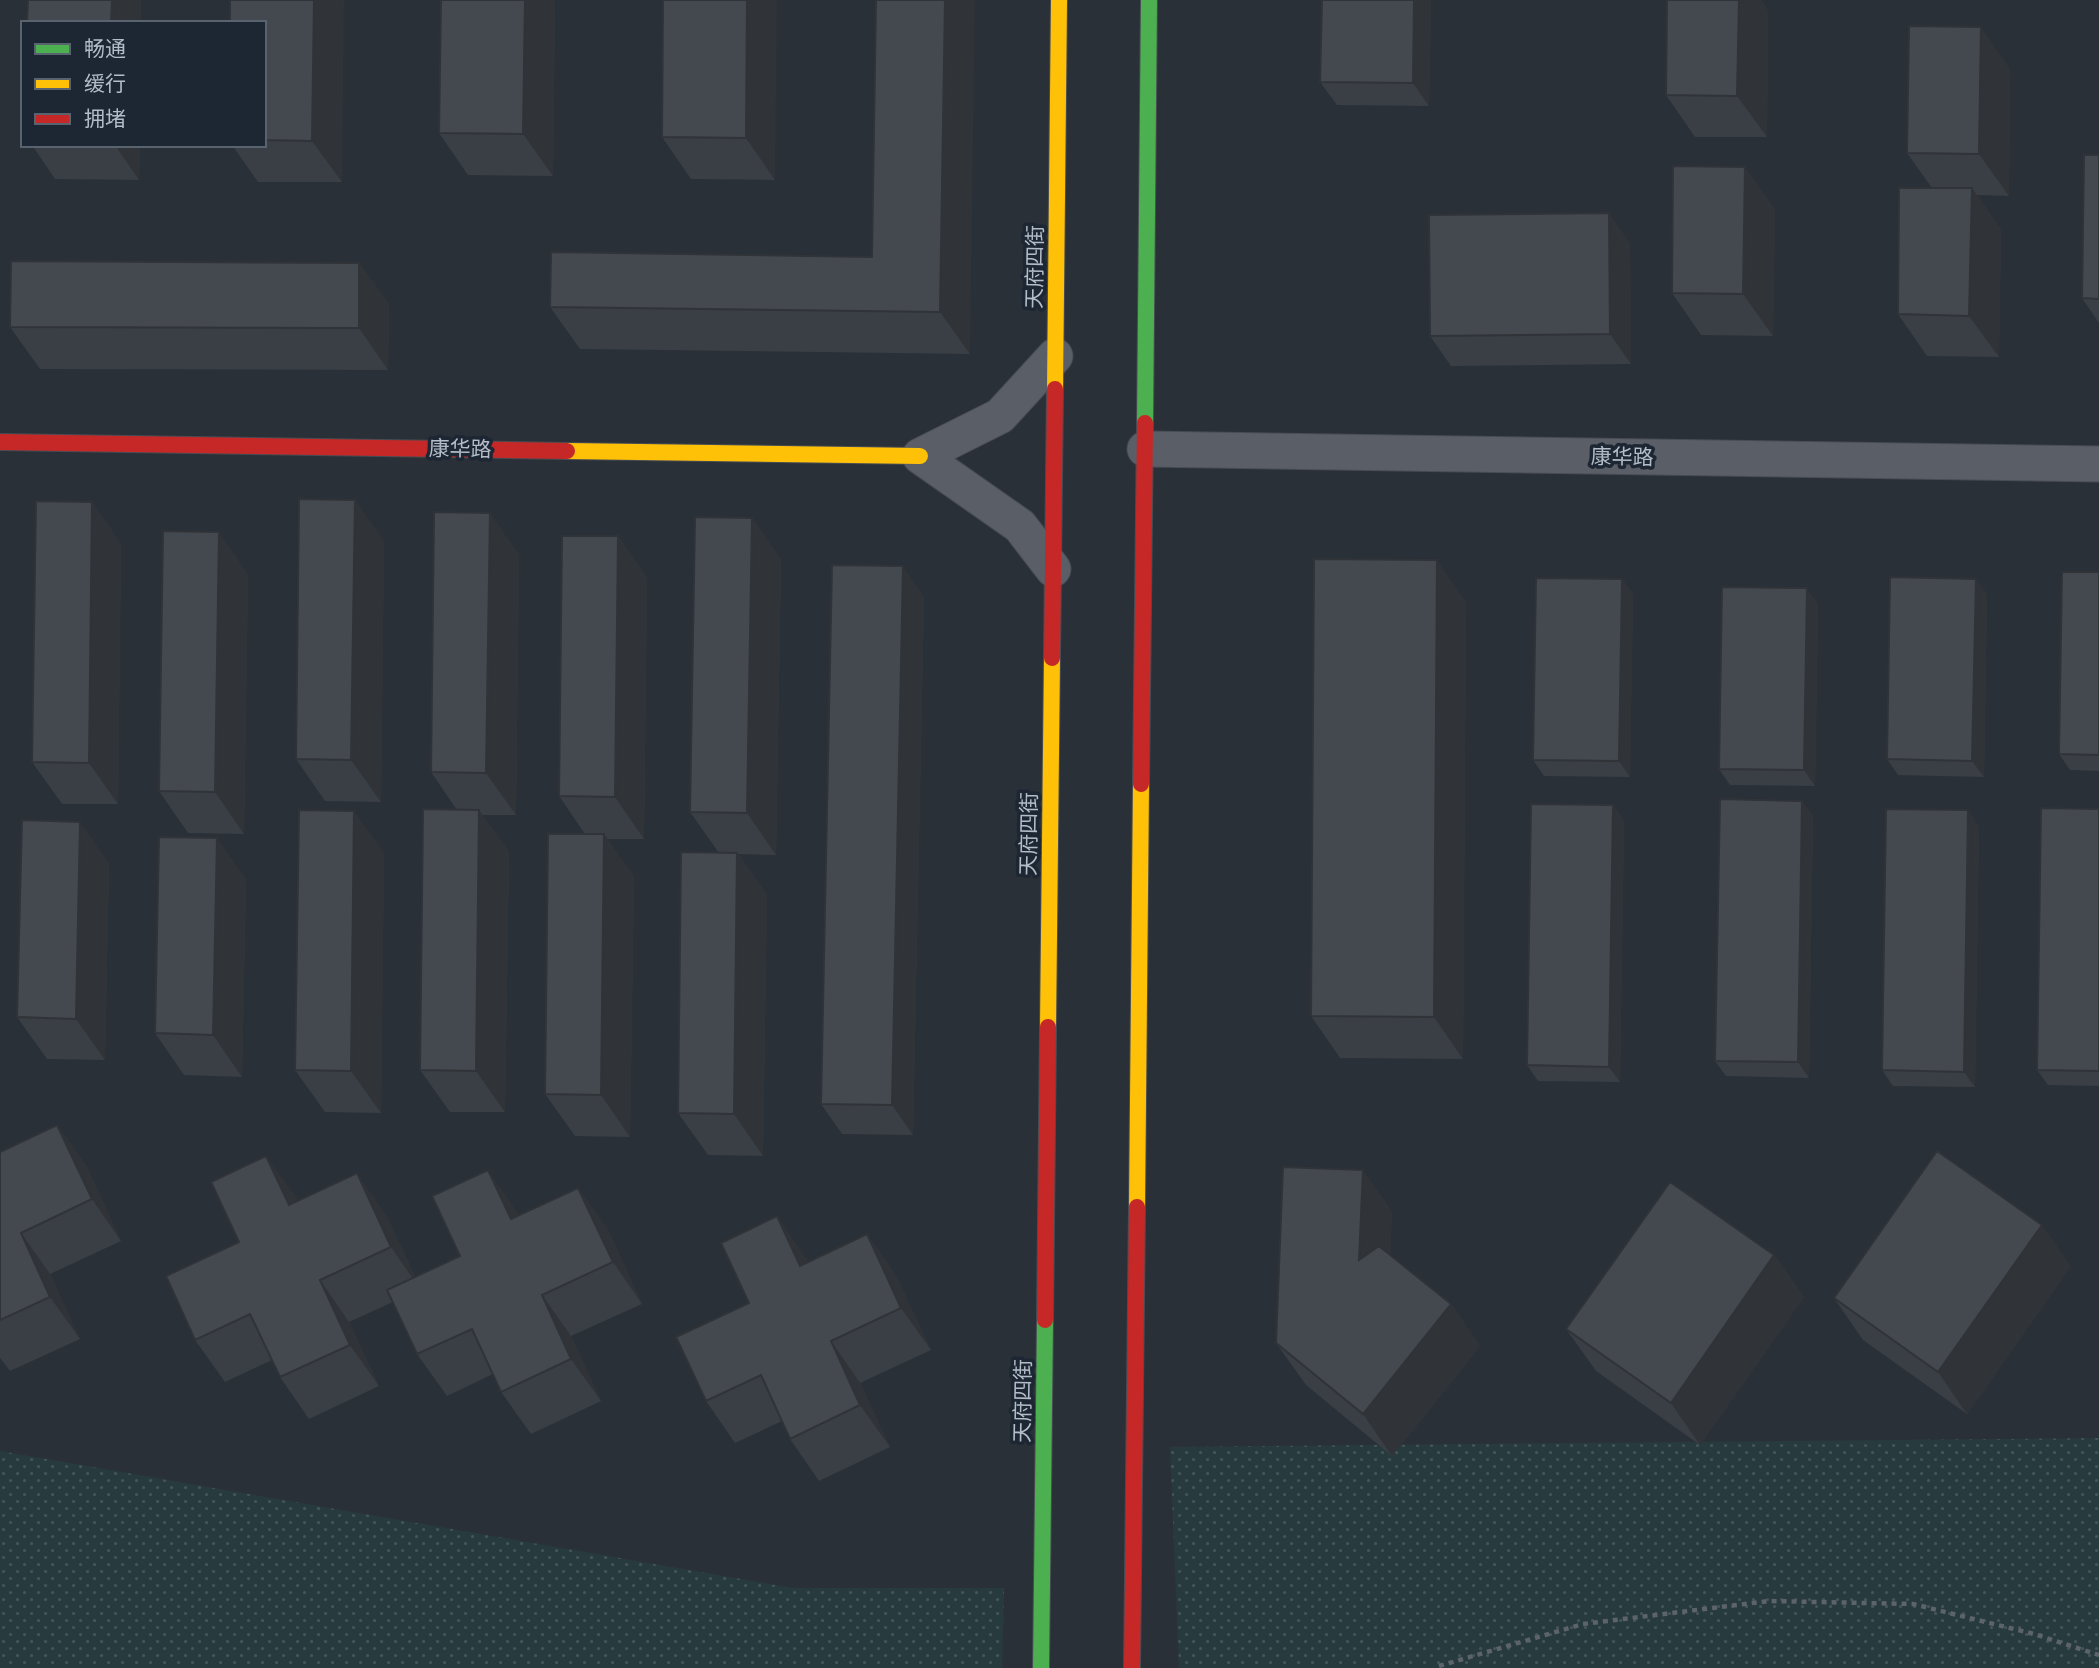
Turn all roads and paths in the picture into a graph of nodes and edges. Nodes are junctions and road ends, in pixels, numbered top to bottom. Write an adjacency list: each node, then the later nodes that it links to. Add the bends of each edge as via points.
1 (1059, 0): 3 (main road, 天府四街)
2 (1149, 0): 5 (main road)
3 (1055, 356): 6 (street, via 999,416); 8 (main road, 天府四街)
4 (0, 442): 6 (main road, 康华路)
5 (1145, 449): 7 (street, 康华路); 12 (main road)
6 (920, 456): 8 (street, via 1020,526)
7 (2099, 464)
8 (1053, 569): 11 (main road, 天府四街)
9 (2099, 1655): 10 (path, via 1913,1604 1769,1601 1583,1624)
10 (1439, 1666)
11 (1041, 1668)
12 (1132, 1668)

